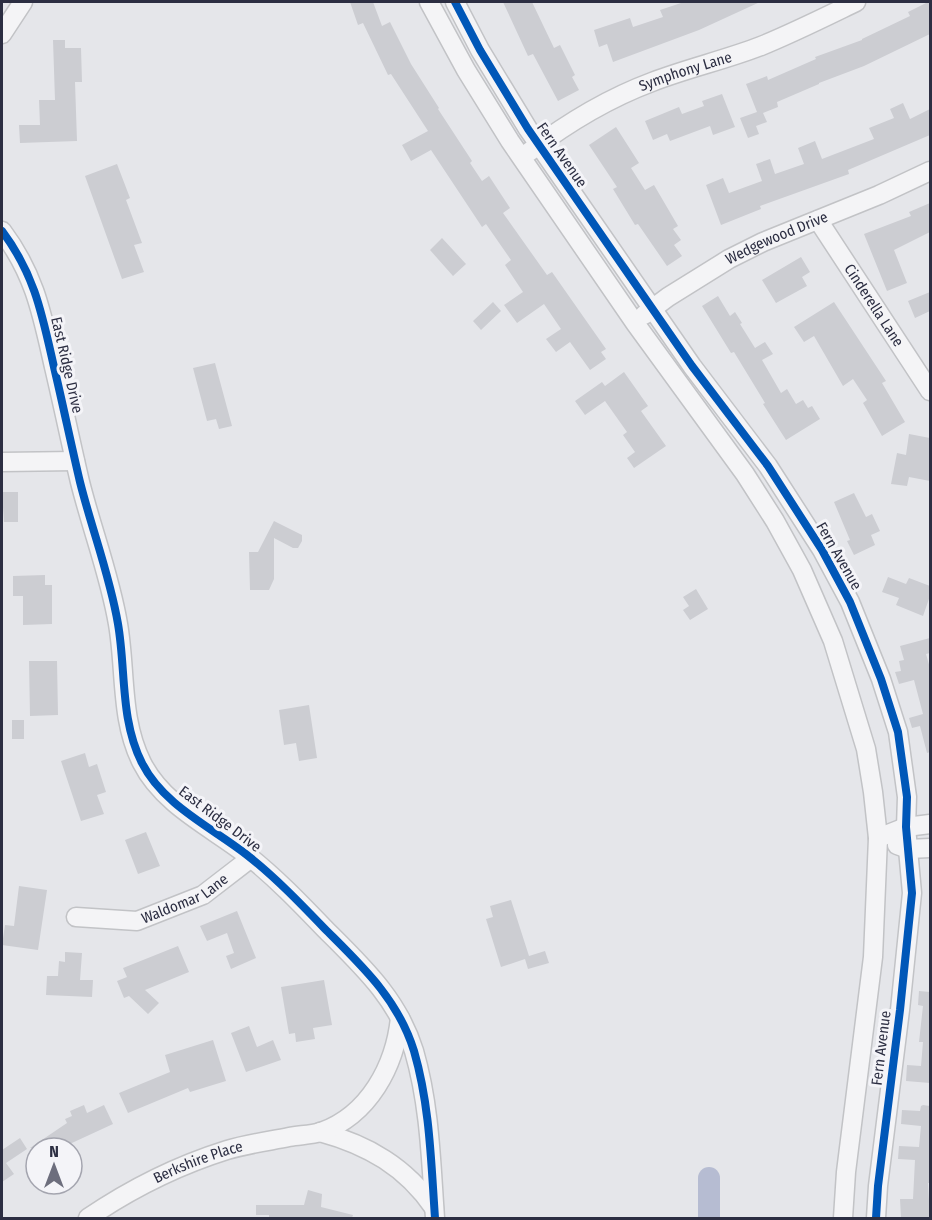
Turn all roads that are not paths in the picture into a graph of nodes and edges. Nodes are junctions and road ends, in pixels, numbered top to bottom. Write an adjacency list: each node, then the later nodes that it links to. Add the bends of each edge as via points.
1 (22, 2): 5 (street)
2 (429, 2): 7 (street, Fern Avenue, via 466,70)
3 (455, 2): 6 (street, Fern Avenue)
4 (856, 2): 6 (street, Symphony Lane, via 761,46 634,90)
5 (2, 34)
6 (538, 145): 7 (street, Symphony Lane); 11 (street, Fern Avenue)
7 (522, 157): 12 (street, Fern Avenue)
8 (930, 171): 9 (street, Wedgewood Drive)
9 (818, 220): 11 (street, Wedgewood Drive, via 729,258); 13 (street, Cinderella Lane)
10 (2, 231): 14 (street, East Ridge Drive, via 23,262 39,301)
11 (653, 309): 12 (street, Wedgewood Drive); 17 (street, Fern Avenue, via 768,466 850,602 898,732 907,797)
12 (635, 322): 18 (street, Fern Avenue, via 745,474 802,570 833,641 860,726)
13 (930, 391)
14 (75, 461): 15 (street); 21 (street, East Ridge Drive, via 113,597 127,712 141,762 171,800)
15 (2, 462)
16 (930, 824): 17 (street)
17 (906, 827): 18 (street); 20 (street, Fern Avenue)
18 (878, 838): 20 (street); 27 (street, Fern Avenue, via 873,957)
19 (930, 848): 20 (street)
20 (908, 849): 28 (street, Fern Avenue, via 912,893)
21 (251, 858): 22 (street, Waldomar Lane, via 203,895 137,921); 23 (street, East Ridge Drive, via 376,980)
22 (76, 917)
23 (400, 1018): 24 (street, Berkshire Place, via 393,1055 376,1088 351,1114); 25 (street, East Ridge Drive, via 422,1083)
24 (320, 1132): 25 (street, Berkshire Place, via 347,1139 384,1157 416,1184); 26 (street, Berkshire Place, via 250,1144 187,1164 128,1192)
25 (434, 1213)
26 (88, 1218)
27 (843, 1218)
28 (876, 1218)

